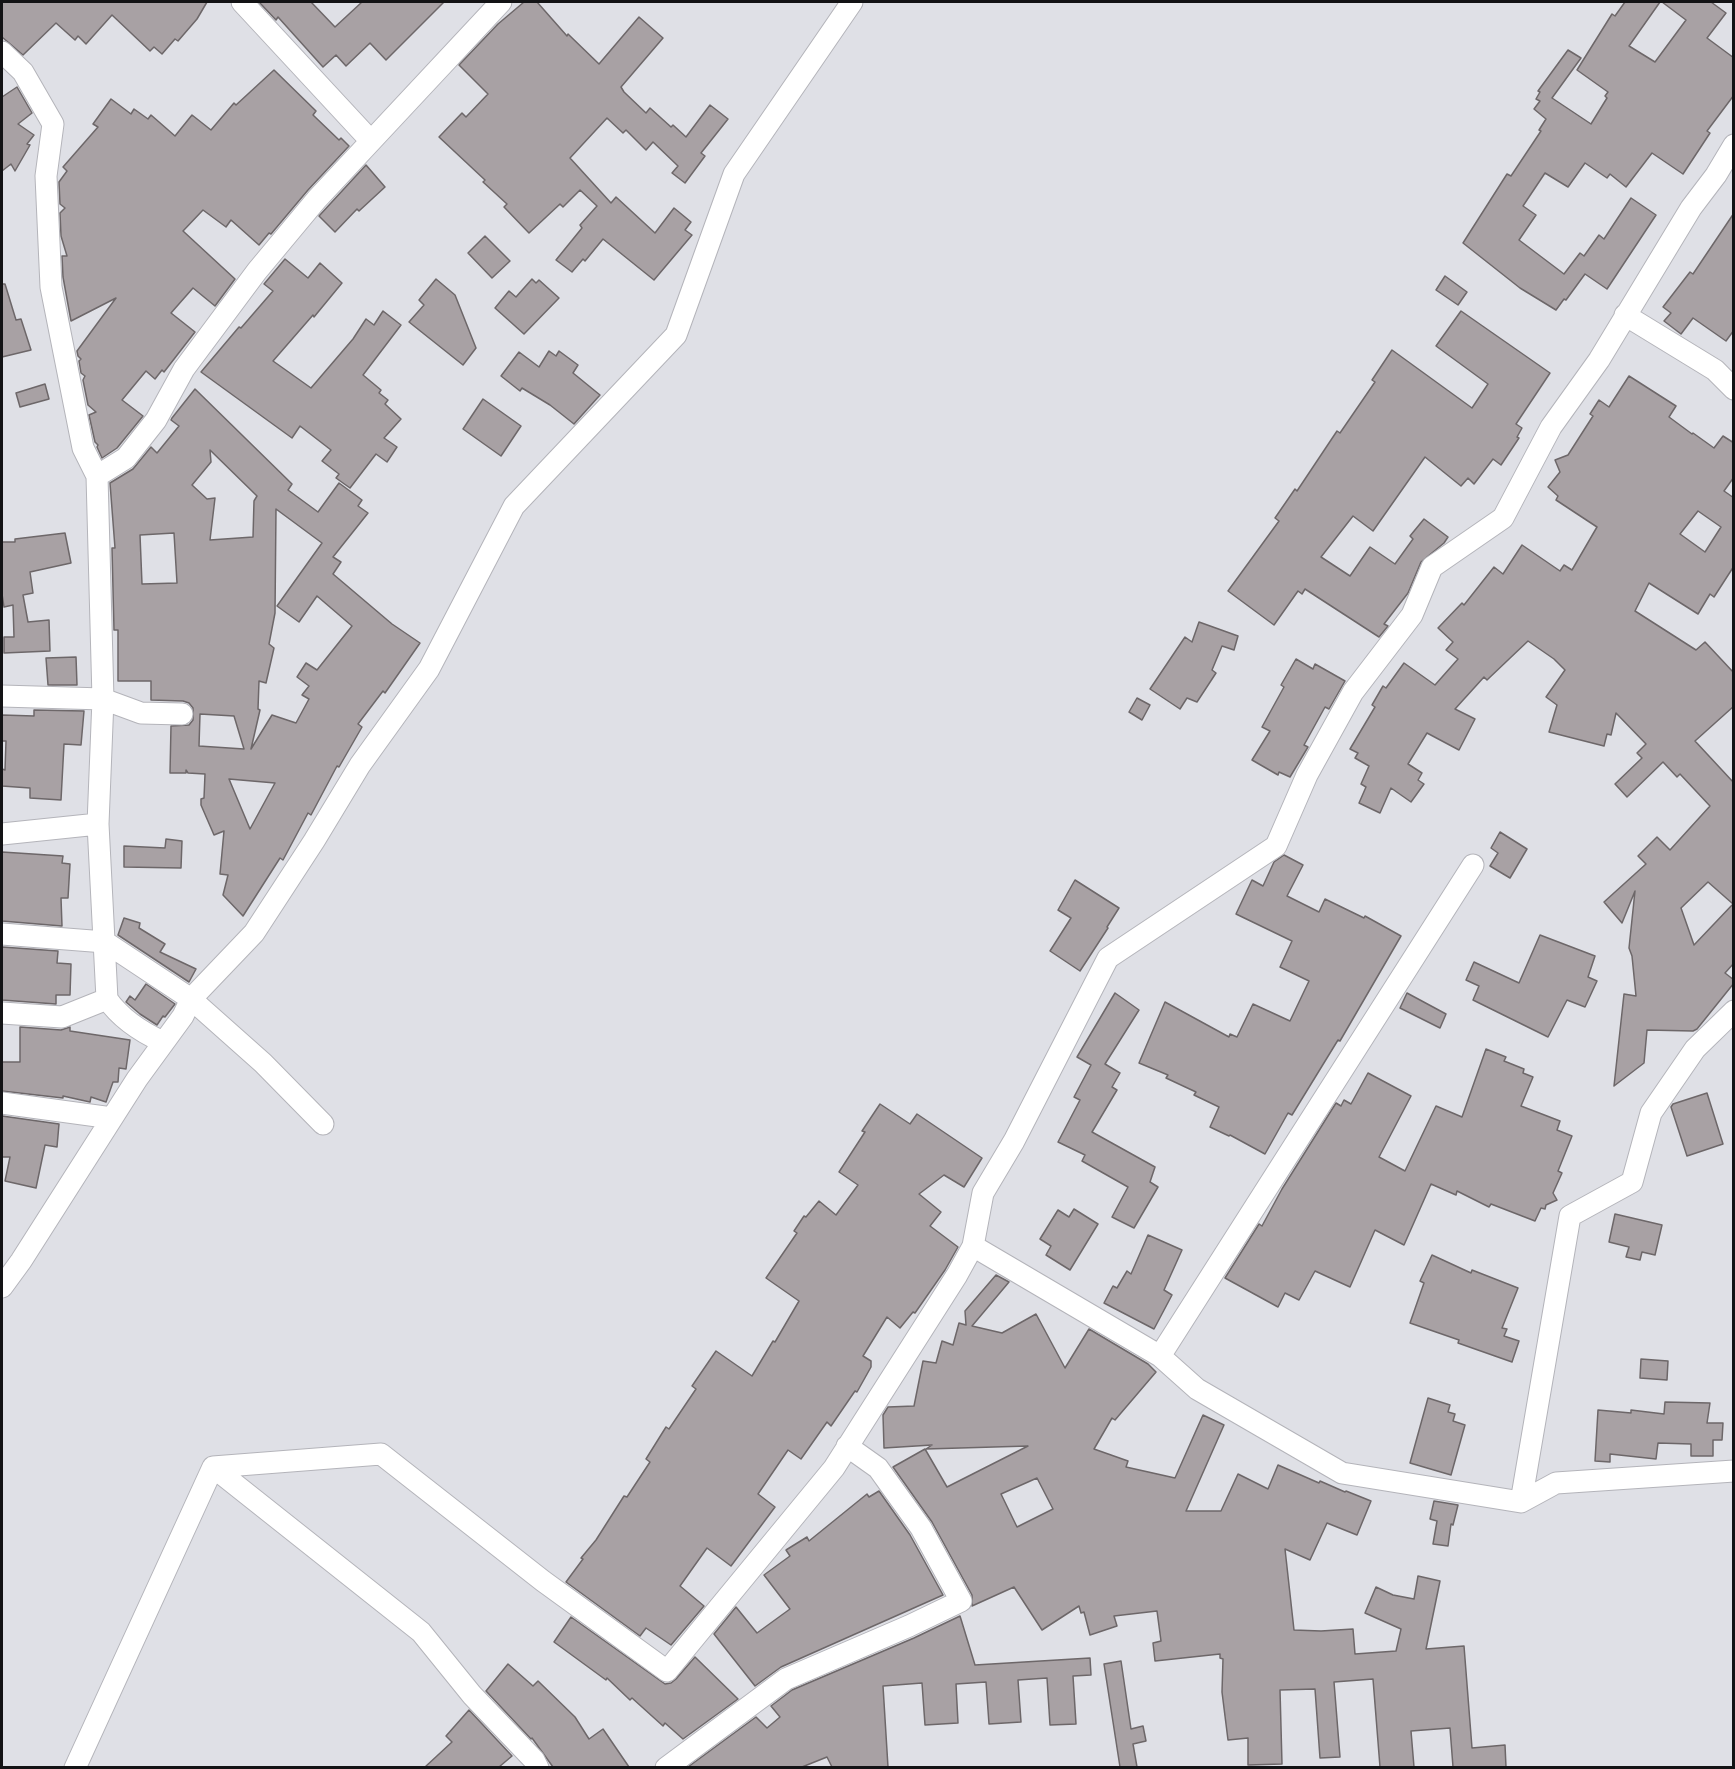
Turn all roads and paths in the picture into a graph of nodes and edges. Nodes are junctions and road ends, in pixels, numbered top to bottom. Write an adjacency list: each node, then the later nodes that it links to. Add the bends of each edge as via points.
1 (242, 2): 5 (street)
2 (501, 2): 5 (street)
3 (852, 2): 19 (street, via 734,174 676,335 514,506 429,669 360,765 254,933)
4 (2, 52): 9 (street, via 23,72 53,124 46,176 51,287 83,448)
5 (370, 140): 9 (street, via 257,271 183,369 156,420 126,458)
6 (1734, 146): 7 (street)
7 (1625, 315): 8 (street, via 1715,370); 26 (street, via 1599,360 1551,427 1503,518 1432,567 1412,615 1353,692 1307,775 1276,846 1108,958 983,1193)
8 (1734, 389)
9 (97, 476): 11 (street)
10 (2, 696): 11 (street)
11 (103, 699): 12 (street, via 141,713); 13 (street)
12 (182, 714)
13 (98, 824): 14 (street); 17 (street)
14 (2, 834)
15 (1473, 865): 29 (street)
16 (2, 934): 17 (street)
17 (105, 942): 18 (street); 19 (street)
18 (107, 999): 21 (street, via 62,1017); 22 (street, via 118,1014)
19 (191, 999): 22 (street); 25 (street, via 263,1063)
20 (1734, 1011): 33 (street, via 1695,1049 1651,1113 1632,1182 1570,1216)
21 (2, 1013)
22 (163, 1042): 24 (street)
23 (2, 1103): 24 (street)
24 (112, 1118): 27 (street)
25 (323, 1124)
26 (973, 1246): 29 (street); 30 (street)
27 (11, 1265): 28 (street)
28 (2, 1287)
29 (1160, 1356): 33 (street, via 1197,1389 1342,1473)
30 (847, 1446): 31 (street, via 803,1507 667,1671 543,1581 381,1454); 36 (street, via 878,1468 915,1519 961,1601 786,1679)
31 (213, 1467): 34 (street); 35 (street, via 421,1632)
32 (1734, 1471): 33 (street, via 1556,1483)
33 (1521, 1502)
34 (75, 1767)
35 (538, 1767)
36 (666, 1767)

